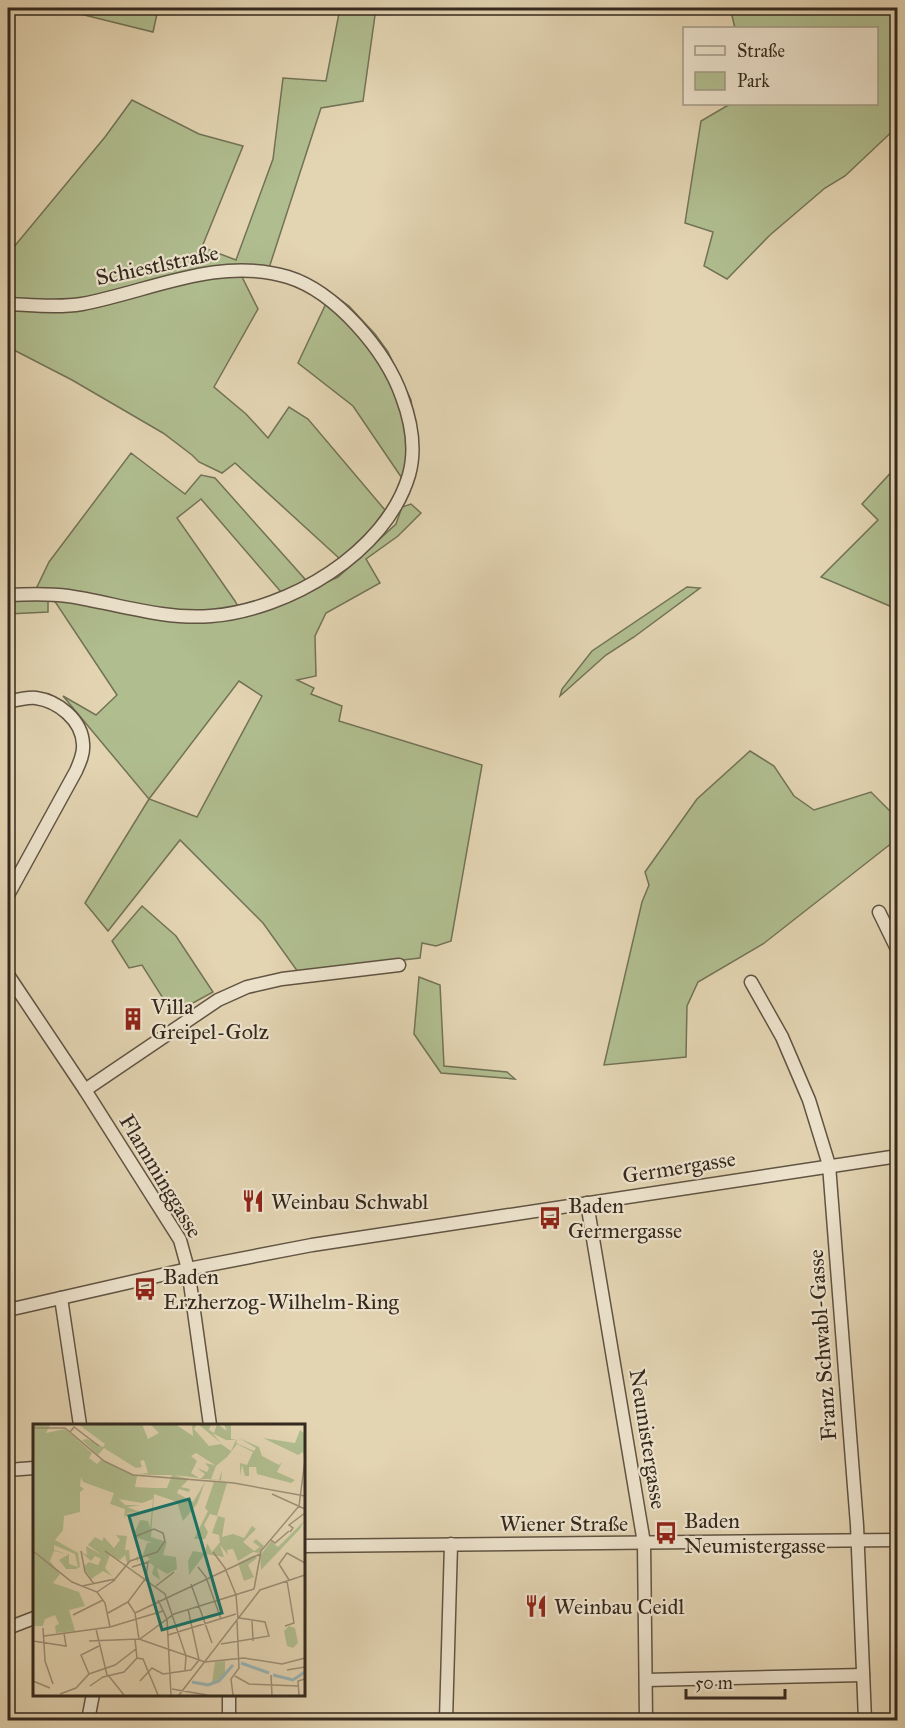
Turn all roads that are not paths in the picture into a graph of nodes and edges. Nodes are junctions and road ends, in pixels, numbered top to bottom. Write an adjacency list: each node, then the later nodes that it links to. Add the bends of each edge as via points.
1 (8, 304): 2 (street, Schiestlstraße, via 81,304 216,270 254,270 290,278 346,312 382,355 403,399 411,427 412,450 409,474 385,522 356,554 282,597 211,616 171,616 65,596)
2 (8, 595)
3 (8, 702): 4 (street, via 35,698 61,706 78,727 83,743 76,771)
4 (8, 895)
5 (879, 912): 6 (street)
6 (897, 951)
7 (399, 965): 10 (street, via 247,987 218,1000)
8 (8, 975): 10 (street, Flamminggasse)
9 (751, 982): 12 (street, Franz Schwabl-Gasse, via 782,1037 809,1100)
10 (85, 1090): 14 (street, Flamminggasse, via 180,1240)
11 (897, 1156): 12 (street, Germergasse)
12 (829, 1165): 13 (street, Germergasse); 21 (street, Franz Schwabl-Gasse)
13 (587, 1203): 14 (street, Germergasse, via 312,1245); 23 (street, Neumistergasse)
14 (188, 1269): 15 (street, Germergasse); 18 (street, Flamminggasse)
15 (61, 1298): 16 (street, Germergasse); 17 (street)
16 (8, 1310)
17 (80, 1424)
18 (210, 1424)
19 (33, 1468): 20 (street)
20 (8, 1470)
21 (858, 1540): 22 (street, Wiener Straße); 23 (street, Wiener Straße); 28 (street, Franz Schwabl-Gasse)
22 (897, 1540)
23 (644, 1543): 24 (street, Wiener Straße); 29 (street, Neumistergasse)
24 (451, 1544): 25 (street, Wiener Straße); 34 (street)
25 (304, 1546)
26 (33, 1618): 27 (street)
27 (8, 1628)
28 (863, 1675): 29 (street); 36 (street, Franz Schwabl-Gasse)
29 (646, 1680): 35 (street, Neumistergasse)
30 (93, 1695): 32 (street)
31 (229, 1695): 33 (street)
32 (88, 1720)
33 (230, 1720)
34 (446, 1720)
35 (646, 1720)
36 (865, 1720)

